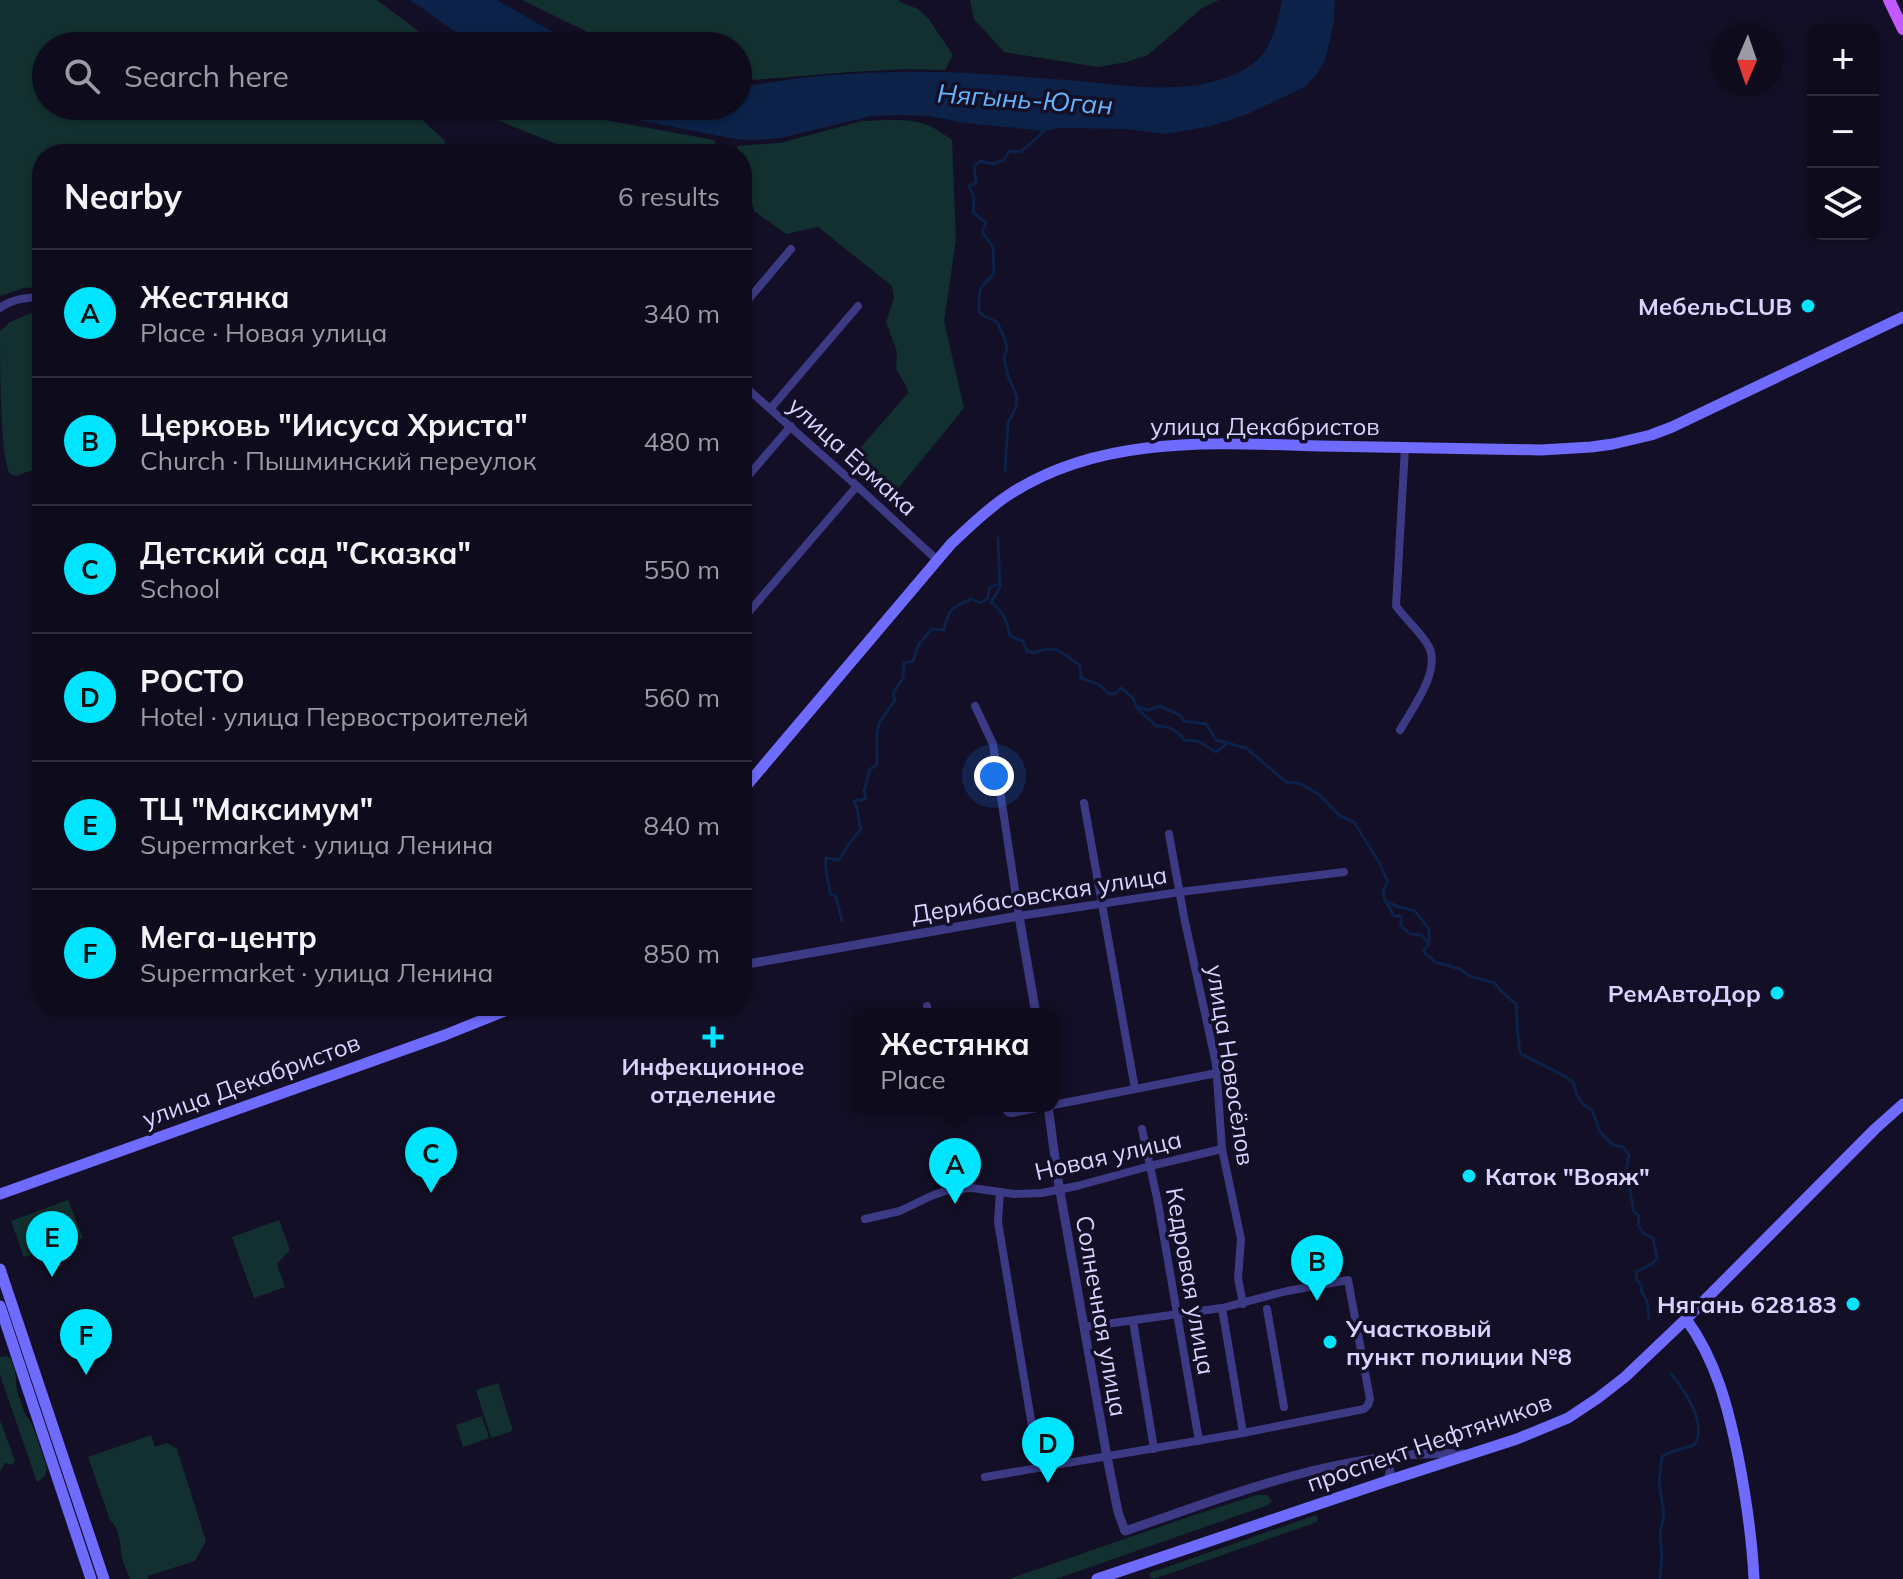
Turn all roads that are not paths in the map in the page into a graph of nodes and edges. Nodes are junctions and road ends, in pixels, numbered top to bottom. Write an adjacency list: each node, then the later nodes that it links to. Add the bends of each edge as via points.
1 (1889, 0): 2 (main road)
2 (1903, 29)
3 (791, 249): 4 (street)
4 (752, 295)
5 (32, 297): 7 (street)
6 (858, 306): 10 (street)
7 (0, 308)
8 (1903, 317): 12 (main road, улица Декабристов, via 1651,435 1569,449)
9 (752, 392): 10 (street, улица Ермака)
10 (771, 408): 11 (street, улица Ермака)
11 (791, 426): 13 (street); 14 (street, улица Ермака)
12 (1405, 447): 15 (main road, улица Декабристов, via 1195,444 1101,455 1009,494); 18 (street, via 1396,606 1428,646 1433,661)
13 (752, 471)
14 (857, 486): 15 (street, улица Ермака); 16 (street)
15 (936, 559): 19 (main road, улица Декабристов)
16 (752, 608)
17 (975, 706): 25 (street, via 995,757)
18 (1400, 730)
19 (752, 780)
20 (1084, 803): 24 (street)
21 (1169, 834): 23 (street, улица Новосёлов)
22 (1344, 872): 23 (street, Дерибасовская улица)
23 (1180, 892): 24 (street, Дерибасовская улица); 29 (street, улица Новосёлов)
24 (1101, 904): 25 (street, Дерибасовская улица); 30 (street)
25 (1019, 916): 26 (street, Дерибасовская улица); 27 (street)
26 (752, 963)
27 (1035, 1008)
28 (492, 1016): 39 (main road, улица Декабристов)
29 (1217, 1073): 30 (street); 35 (street, улица Новосёлов)
30 (1135, 1089): 31 (street)
31 (1059, 1104)
32 (1903, 1104): 47 (main road, проспект Нефтяников)
33 (1051, 1112): 37 (street, Солнечная улица)
34 (1142, 1129): 36 (street, Кедровая улица)
35 (1222, 1149): 36 (street, Новая улица); 42 (street, улица Новосёлов, via 1241,1239 1238,1278)
36 (1150, 1166): 37 (street, Новая улица); 46 (street, Кедровая улица)
37 (1060, 1190): 38 (street, Новая улица); 49 (street, Солнечная улица)
38 (1000, 1192): 40 (street, Новая улица, via 948,1190); 58 (street, via 998,1222)
39 (0, 1194)
40 (865, 1219)
41 (0, 1269): 55 (main road)
42 (1243, 1304): 44 (street); 51 (street, via 1348,1280 1370,1399 1364,1409)
43 (0, 1306): 55 (main road)
44 (1222, 1308): 46 (street); 51 (street)
45 (1267, 1309): 50 (street)
46 (1177, 1315): 48 (street); 52 (street, Кедровая улица)
47 (1686, 1319): 54 (main road, проспект Нефтяников, via 1586,1407 1539,1431); 64 (main road, via 1711,1360 1730,1418)
48 (1133, 1321): 49 (street); 53 (street)
49 (1084, 1327): 56 (street, Солнечная улица)
50 (1284, 1407)
51 (1243, 1433): 52 (street)
52 (1199, 1441): 53 (street)
53 (1154, 1449): 56 (street)
54 (1467, 1454): 57 (street); 60 (main road, проспект Нефтяников)
55 (57, 1455): 61 (main road); 62 (main road)
56 (1107, 1457): 57 (street, Солнечная улица, via 1125,1531 1310,1472); 58 (street)
57 (1379, 1458): 60 (street, via 1390,1467)
58 (1039, 1468): 59 (street)
59 (985, 1477)
60 (1388, 1480): 63 (main road, проспект Нефтяников)
61 (91, 1579)
62 (104, 1579)
63 (1097, 1579)
64 (1754, 1579)

